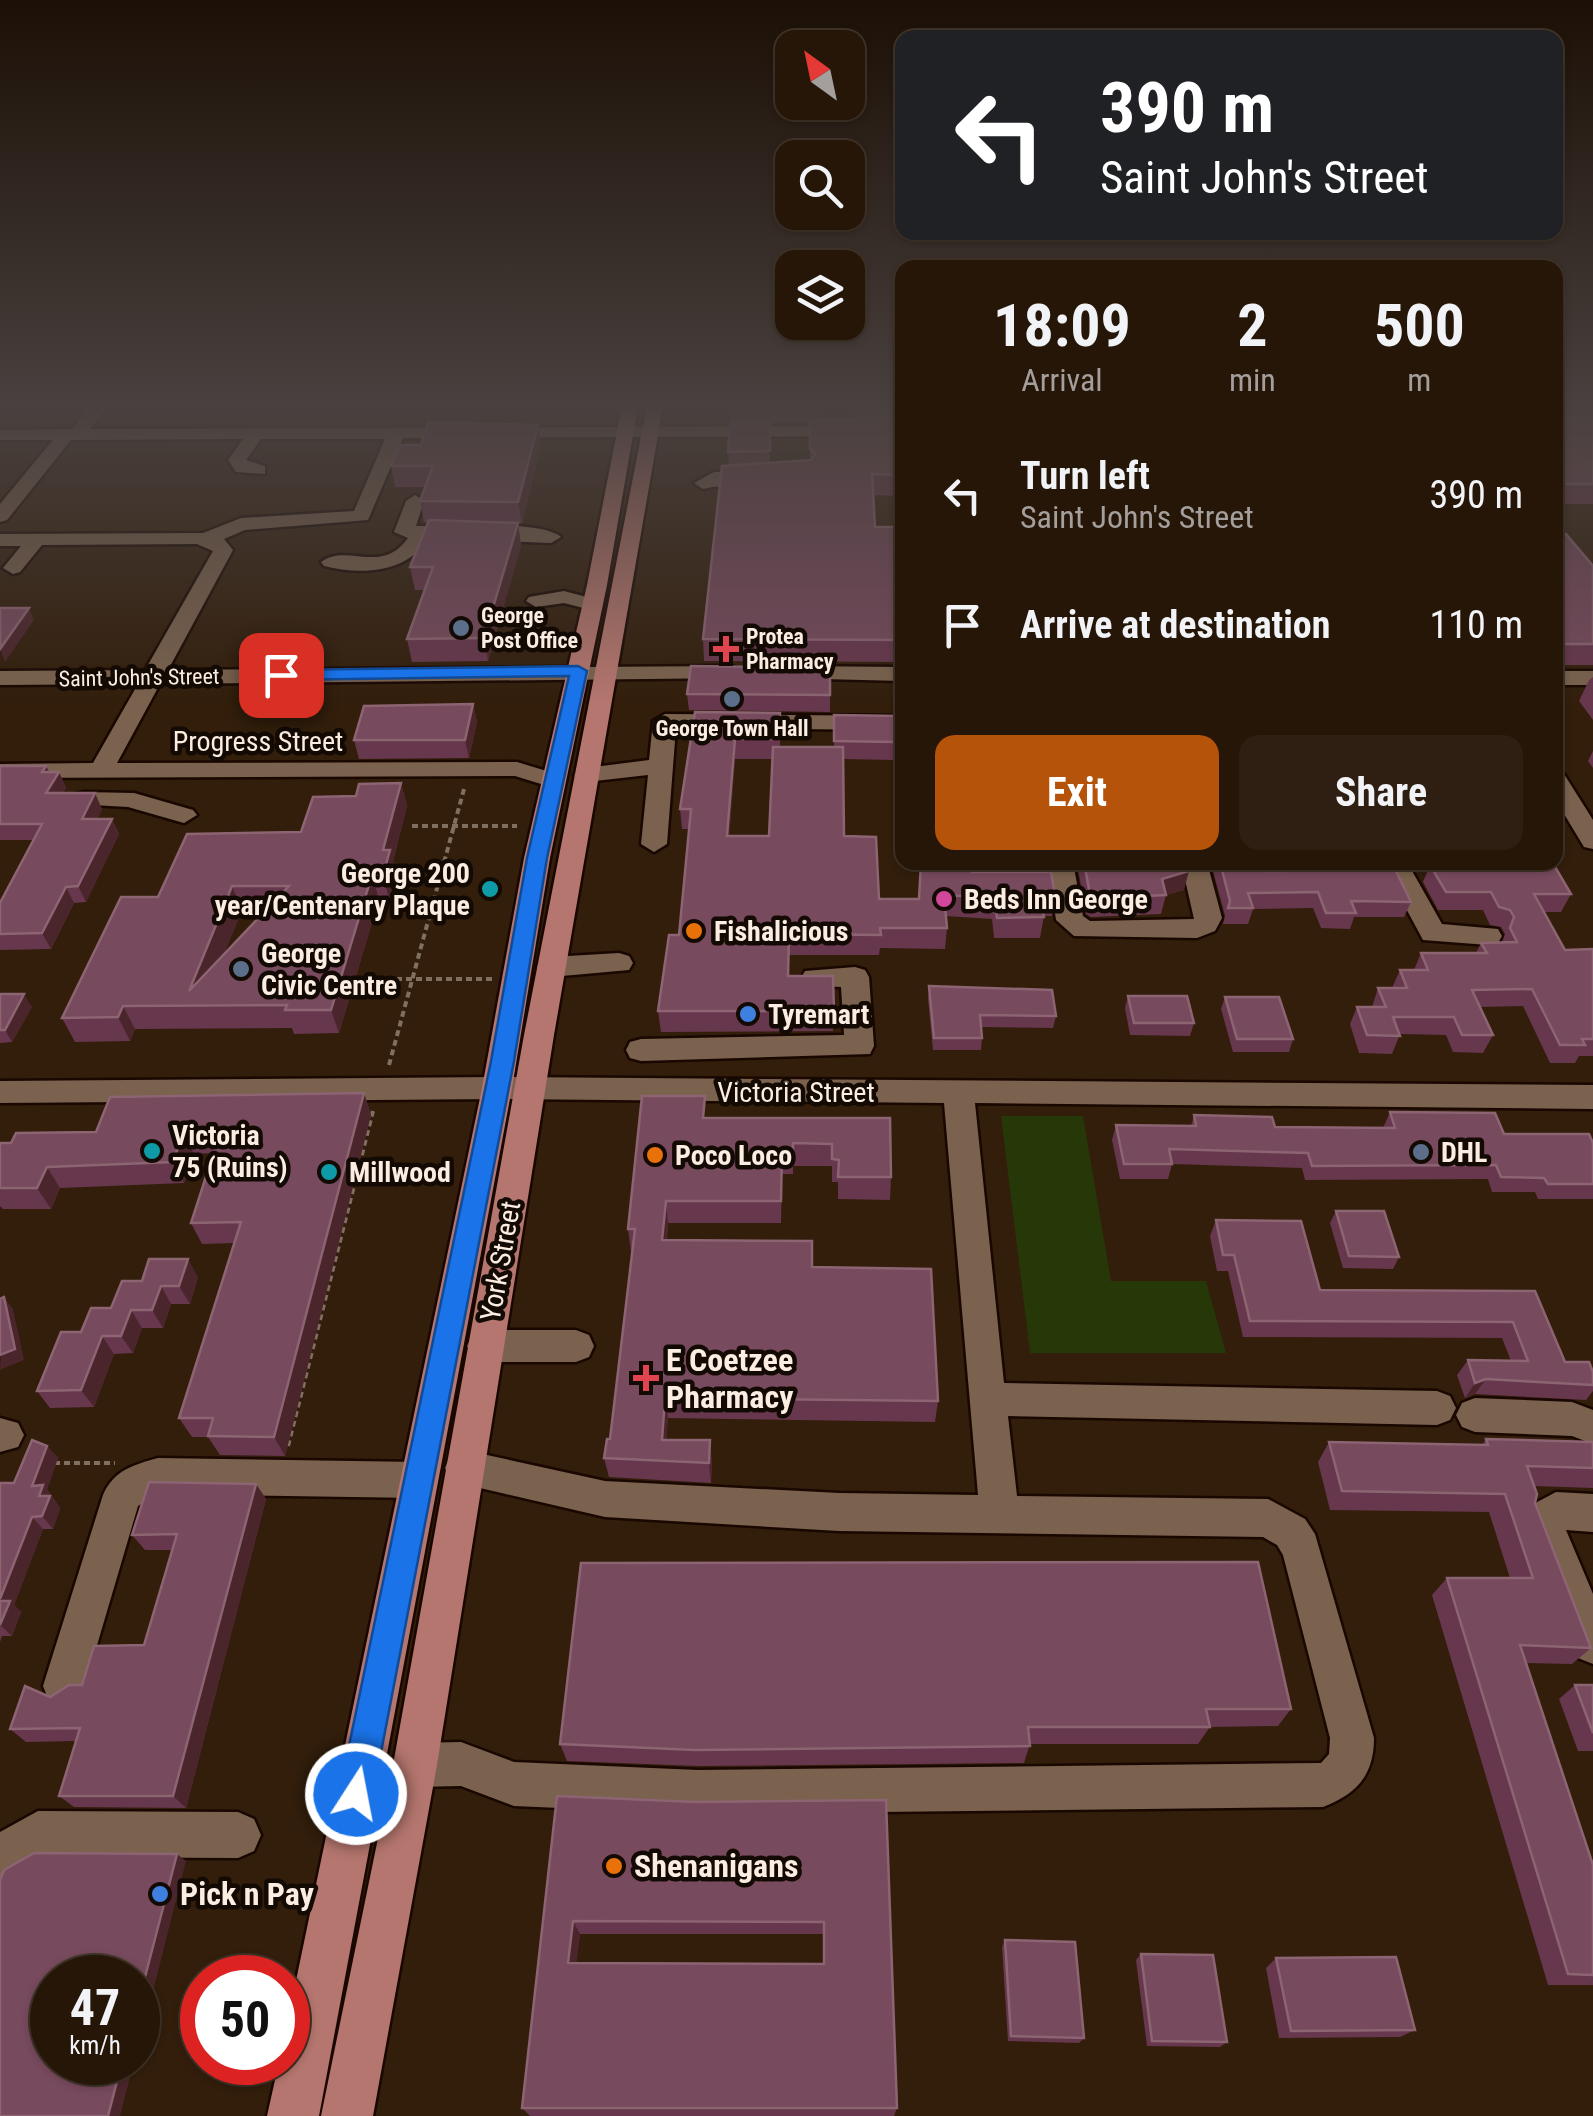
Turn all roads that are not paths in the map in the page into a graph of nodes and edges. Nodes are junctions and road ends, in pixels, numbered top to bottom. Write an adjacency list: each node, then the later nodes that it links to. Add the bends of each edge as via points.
1 (366, 505): 6 (street, via 360,516)
2 (414, 505): 8 (street)
3 (610, 505): 16 (main road, York Street)
4 (636, 505): 18 (main road, York Street)
5 (0, 517): 7 (street)
6 (338, 519): 8 (street, via 357,532); 12 (street, via 241,524)
7 (76, 520)
8 (412, 532): 9 (street); 13 (street, via 413,551 402,559)
9 (551, 537)
10 (0, 540): 11 (street)
11 (37, 540): 12 (street); 14 (street)
12 (207, 540): 20 (street, via 222,553)
13 (332, 562)
14 (12, 568)
15 (536, 601): 16 (street, via 564,597)
16 (590, 604): 17 (main road, York Street)
17 (578, 671): 18 (street, Saint John's Street); 20 (street, Saint John's Street); 27 (main road, York Street)
18 (604, 672): 24 (street, Saint John's Street); 26 (main road, York Street)
19 (0, 678): 20 (street, Saint John's Street)
20 (154, 678): 31 (street)
21 (895, 678): 24 (street)
22 (1563, 678): 23 (street)
23 (1593, 678)
24 (855, 698): 25 (street); 29 (street, via 672,719 662,723)
25 (895, 718)
26 (592, 745): 28 (street); 33 (main road, York Street)
27 (559, 753): 30 (street, Progress Street); 34 (main road, York Street)
28 (632, 767): 29 (street); 33 (street)
29 (660, 768): 41 (street)
30 (516, 769): 31 (street, Progress Street); 34 (street, Progress Street)
31 (101, 770): 32 (street, Progress Street)
32 (0, 771)
33 (586, 774): 47 (main road, York Street)
34 (554, 781): 51 (main road, York Street, via 517,979)
35 (1563, 793): 40 (street)
36 (84, 799): 37 (street)
37 (124, 804): 38 (street); 39 (street, via 128,818)
38 (184, 814)
39 (152, 831)
40 (1593, 841)
41 (654, 844)
42 (1061, 870): 43 (street, via 1070,920 1084,930 1206,925)
43 (1196, 870)
44 (1398, 870): 45 (street, via 1433,933)
45 (1488, 936)
46 (619, 964): 47 (street)
47 (551, 967): 51 (main road, York Street)
48 (815, 978): 49 (street, via 855,977 859,1046)
49 (806, 1047): 50 (street); 53 (street)
50 (641, 1050)
51 (514, 1088): 52 (street, Victoria Street); 53 (street, Victoria Street); 56 (main road, York Street); 63 (main road, York Street)
52 (0, 1092)
53 (808, 1092): 54 (street, Victoria Street)
54 (958, 1092): 55 (street, Victoria Street); 58 (street)
55 (1593, 1097)
56 (485, 1346): 57 (street); 62 (main road, York Street)
57 (576, 1346)
58 (988, 1399): 59 (street); 65 (street)
59 (1437, 1408)
60 (1475, 1415): 61 (street, via 1572,1418)
61 (1593, 1427)
62 (464, 1468): 65 (street, via 605,1499); 68 (main road, York Street)
63 (418, 1480): 67 (street, via 158,1476 136,1482 122,1496); 71 (main road, York Street)
64 (1593, 1513): 66 (street, via 1556,1512 1542,1520)
65 (999, 1515): 68 (street, via 1281,1523 1301,1548 1352,1738 1352,1757 1335,1781 626,1789 514,1784 461,1764)
66 (1593, 1643)
67 (64, 1686)
68 (415, 1765): 72 (main road, York Street)
69 (238, 1836): 70 (street, via 38,1834)
70 (0, 1858)
71 (293, 2116)
72 (348, 2116)

